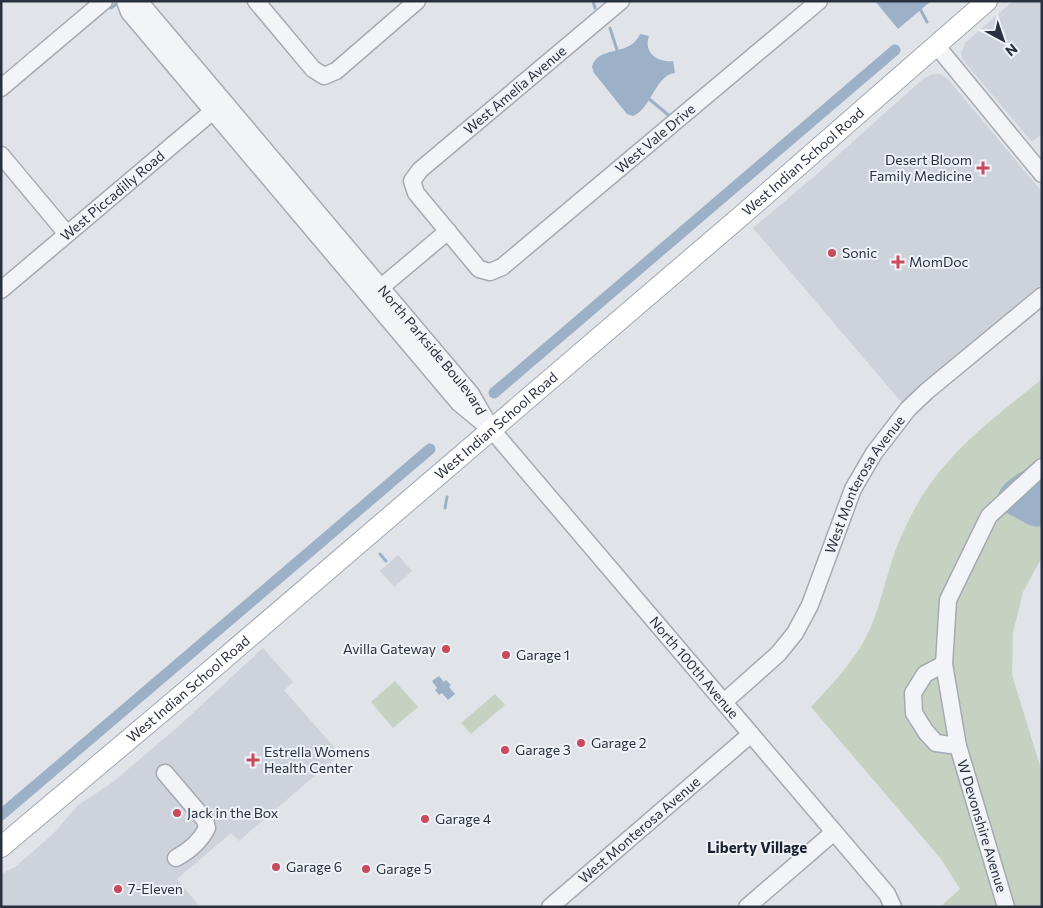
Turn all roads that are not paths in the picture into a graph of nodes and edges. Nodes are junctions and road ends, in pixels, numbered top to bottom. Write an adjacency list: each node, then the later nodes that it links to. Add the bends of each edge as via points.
1 (104, 1): 10 (street)
2 (125, 1): 11 (street, North Parkside Boulevard, via 129,12)
3 (139, 1): 11 (street, North Parkside Boulevard)
4 (256, 1): 5 (street, via 313,69 324,76 336,71)
5 (417, 1)
6 (621, 1): 14 (street, West Amelia Avenue, via 420,170 412,181 416,193)
7 (819, 1): 14 (street, West Vale Drive, via 502,267 490,272 479,269)
8 (987, 1): 9 (main road, West Indian School Road)
9 (936, 45): 13 (street); 19 (main road, West Indian School Road, via 858,116)
10 (1, 88)
11 (218, 106): 15 (street, West Piccadilly Road); 17 (street, North Parkside Boulevard)
12 (1, 155): 15 (street)
13 (1042, 174)
14 (448, 231): 17 (street)
15 (67, 234): 16 (street, West Piccadilly Road)
16 (1, 290)
17 (374, 292): 19 (street, North Parkside Boulevard, via 470,394)
18 (1042, 296): 22 (street, West Monterosa Avenue, via 927,391 902,417 874,453 854,488 810,605 795,633 778,654)
19 (492, 430): 22 (street, North 100th Avenue); 27 (main road, West Indian School Road)
20 (1042, 467): 21 (street, W Devonshire Avenue, via 989,516 963,566 948,600)
21 (944, 664): 24 (street, W Devonshire Avenue); 24 (street, W Devonshire Avenue, via 925,674 913,693 914,713 936,743)
22 (724, 702): 23 (street, North 100th Avenue)
23 (751, 734): 26 (street, North 100th Avenue); 29 (street, West Monterosa Avenue)
24 (958, 746): 32 (street, W Devonshire Avenue)
25 (166, 773): 28 (street, via 205,820 207,828 203,836)
26 (834, 832): 30 (street); 31 (street, North 100th Avenue, via 887,894)
27 (1, 846)
28 (176, 858)
29 (550, 907)
30 (747, 907)
31 (894, 907)
32 (1006, 907)

